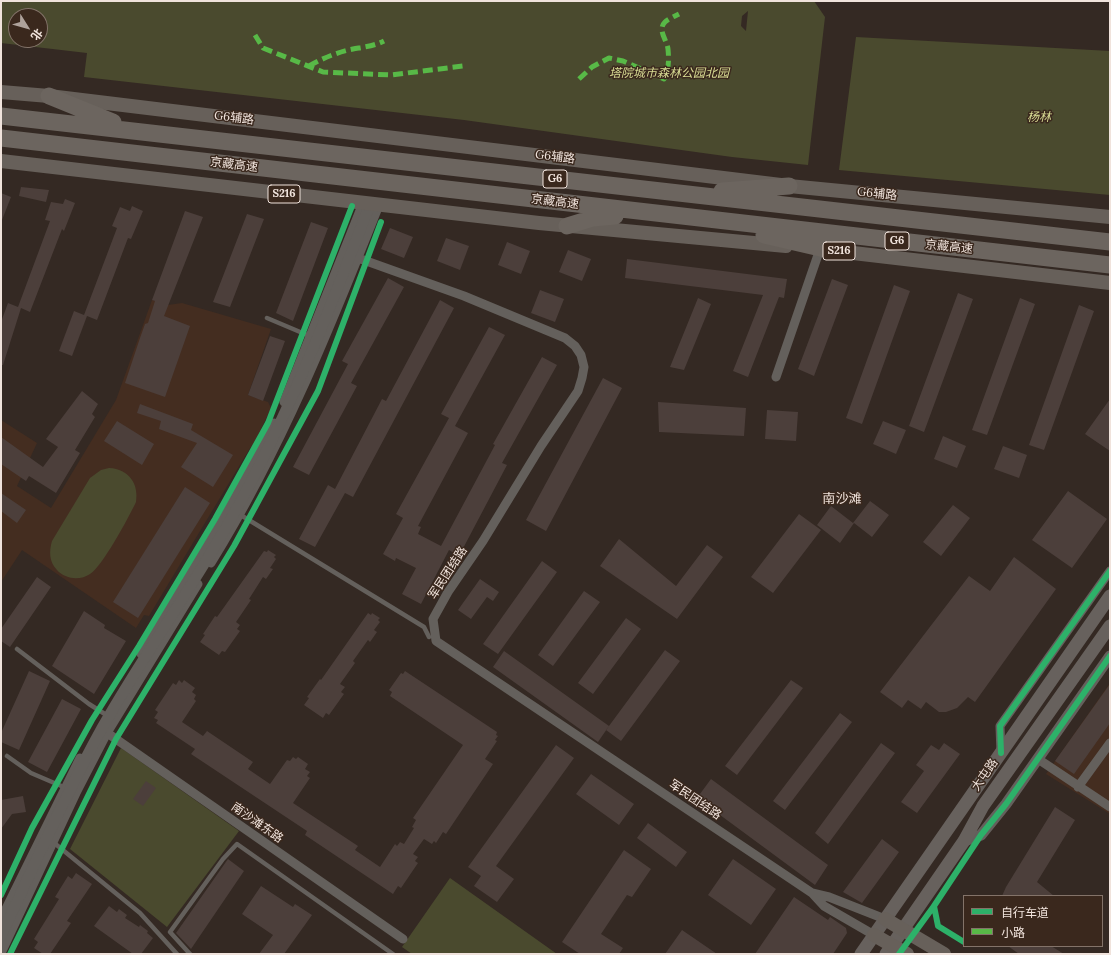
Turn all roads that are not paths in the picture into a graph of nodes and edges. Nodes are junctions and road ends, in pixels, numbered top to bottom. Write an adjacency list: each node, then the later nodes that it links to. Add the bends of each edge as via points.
1 (1, 92): 2 (main road, G6辅路)
2 (50, 96): 4 (highway); 7 (main road, G6辅路)
3 (1, 116): 4 (highway, 京藏高速 / G6)
4 (134, 130): 8 (highway, 京藏高速 / G6)
5 (1, 138): 10 (highway, 京藏高速 / G6)
6 (1, 161): 9 (main road, S216)
7 (789, 186): 8 (highway); 12 (main road, G6辅路)
8 (683, 194): 14 (highway, 京藏高速 / G6)
9 (371, 204): 13 (main road, S216); 16 (street)
10 (638, 212): 11 (highway, 京藏高速 / G6); 13 (highway, via 593,218)
11 (684, 217): 15 (highway); 17 (highway, 京藏高速 / G6)
12 (1110, 217)
13 (567, 226): 15 (main road, S216)
14 (1110, 242)
15 (825, 250): 18 (main road, S216); 21 (street)
16 (351, 256): 20 (street); 40 (street, 军民团结路, via 464,296 565,338 581,355 584,367 582,378 570,404 433,619 436,641)
17 (1110, 265)
18 (1110, 284)
19 (267, 318): 20 (lane)
20 (318, 339): 22 (street, via 292,400)
21 (776, 377)
22 (235, 512): 26 (lane, via 424,627); 29 (street)
23 (1110, 571): 32 (street, via 1000,726)
24 (1110, 596): 32 (main road, 大屯路)
25 (1110, 626): 39 (main road, 大屯路, via 983,806)
26 (429, 637)
27 (17, 649): 29 (lane)
28 (1110, 656): 34 (street)
29 (109, 717): 30 (street)
30 (102, 730): 36 (street); 46 (street, 南沙滩东路)
31 (1110, 743): 35 (street)
32 (1001, 753): 42 (main road, 大屯路)
33 (7, 756): 36 (lane, via 31,774)
34 (1038, 759): 35 (street); 39 (street, via 981,835)
35 (1078, 787): 37 (street)
36 (70, 790): 38 (street); 41 (street)
37 (1110, 807)
38 (50, 839): 45 (street); 49 (street); 50 (lane, via 140,913)
39 (964, 841): 43 (main road, 大屯路)
40 (812, 893): 42 (street, 军民团结路); 44 (street, 军民团结路, via 824,906)
41 (1, 919)
42 (885, 919): 43 (main road); 44 (main road, 大屯路)
43 (903, 929): 47 (main road, 大屯路); 48 (main road)
44 (874, 934): 47 (main road); 53 (main road, 大屯路)
45 (1, 936)
46 (403, 939)
47 (889, 950): 54 (main road)
48 (935, 952)
49 (1, 953)
50 (177, 954)
51 (190, 954): 52 (lane, via 170,932 223,859 237,844)
52 (392, 954)
53 (861, 954)
54 (907, 954)

